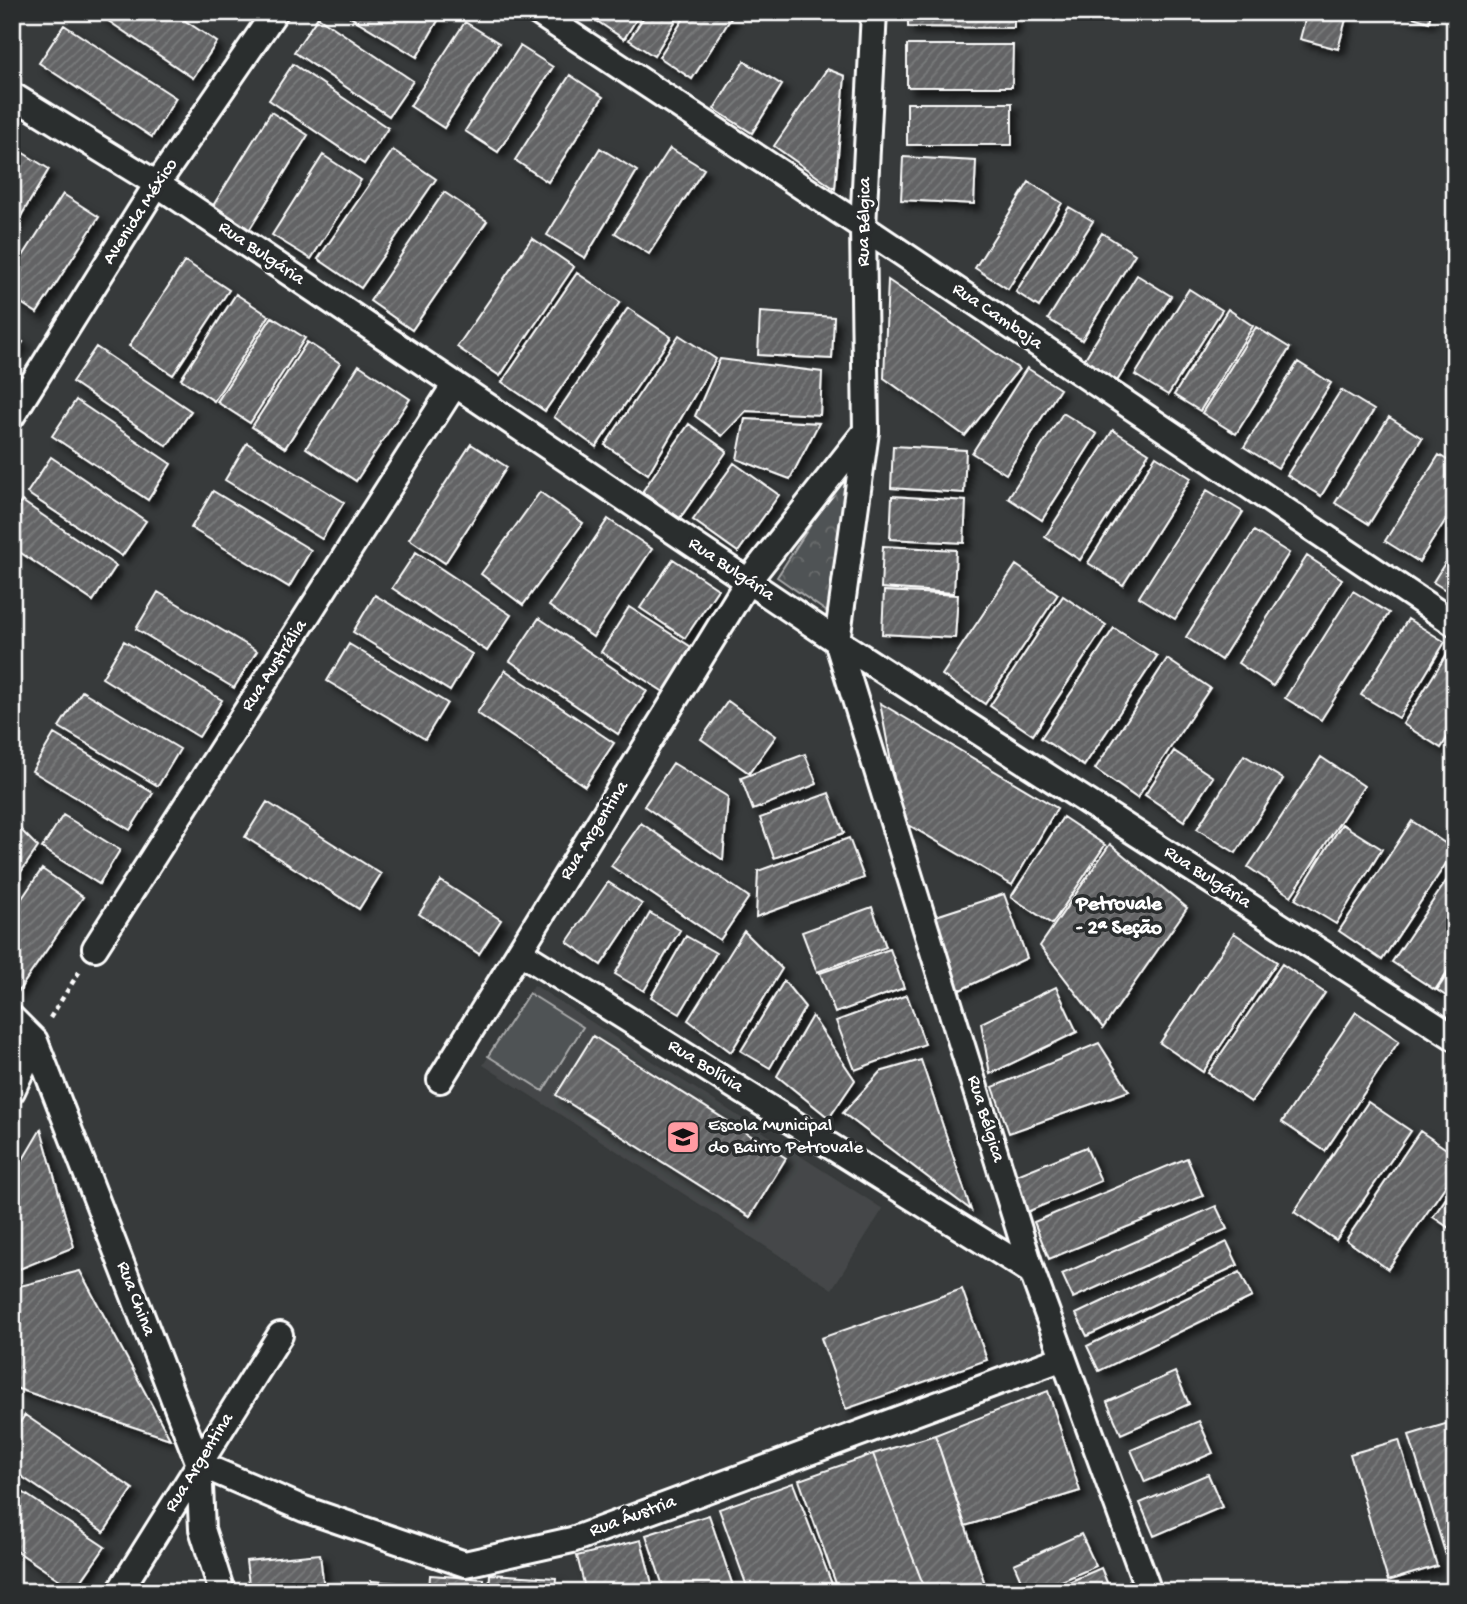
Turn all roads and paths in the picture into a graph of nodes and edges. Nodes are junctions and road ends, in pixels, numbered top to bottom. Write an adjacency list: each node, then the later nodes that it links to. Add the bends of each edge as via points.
1 (275, 12): 5 (street, Avenida México)
2 (537, 12): 6 (street, Rua Camboja)
3 (874, 12): 6 (street, Rua Bélgica)
4 (12, 95): 5 (street, Rua Bulgária)
5 (157, 184): 7 (street, Rua Bulgária); 8 (street, Avenida México)
6 (863, 228): 9 (street, Rua Bélgica); 11 (street, Rua Camboja)
7 (455, 384): 10 (street, Rua Bulgária); 13 (street, Rua Austrália)
8 (12, 416)
9 (866, 432): 10 (street, Rua Argentina); 12 (street, Rua Bélgica)
10 (748, 581): 12 (street, Rua Bulgária); 14 (street, Rua Argentina)
11 (1455, 624)
12 (837, 640): 16 (street, Rua Bulgária); 20 (street, Rua Bélgica)
13 (95, 948): 17 (path)
14 (520, 952): 18 (street, Rua Argentina); 20 (street, Rua Bolívia)
15 (12, 1018): 17 (street, Rua China)
16 (1455, 1038)
17 (35, 1041): 19 (street); 23 (street, Rua China)
18 (440, 1080)
19 (12, 1091)
20 (1032, 1272): 22 (street, Rua Bélgica)
21 (280, 1335): 23 (street, Rua Argentina)
22 (1063, 1357): 23 (street, Rua Áustria, via 572,1540 465,1564 304,1509); 26 (street, Rua Bélgica)
23 (199, 1464): 24 (street, Rua Argentina); 25 (street, Rua China, via 202,1529)
24 (119, 1592)
25 (222, 1592)
26 (1149, 1592)

